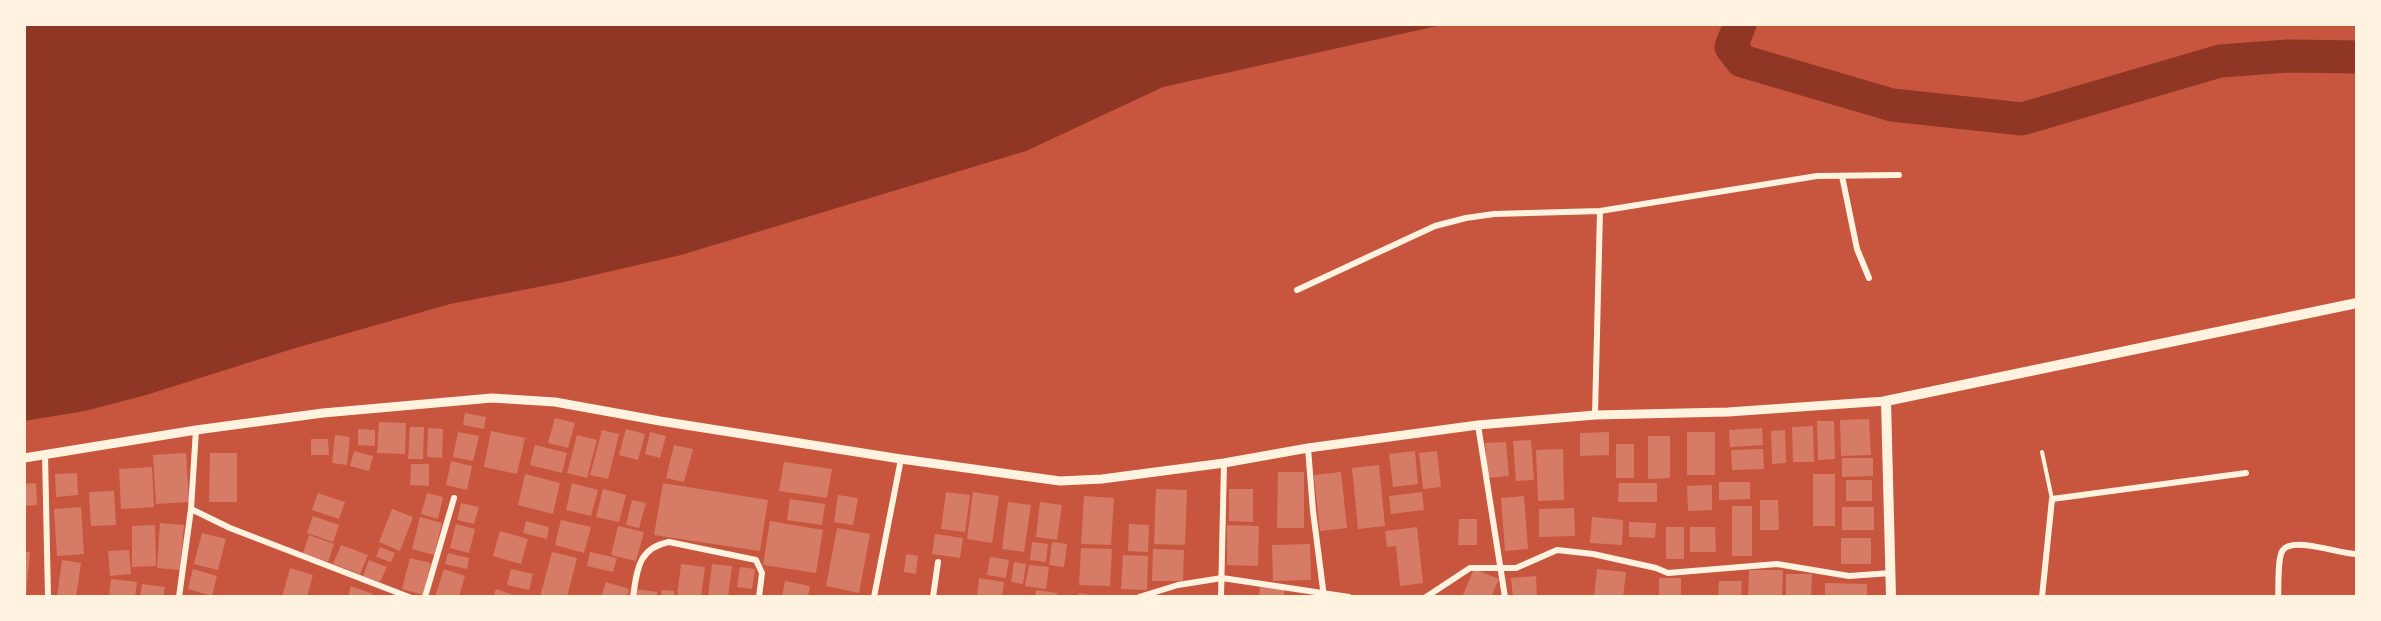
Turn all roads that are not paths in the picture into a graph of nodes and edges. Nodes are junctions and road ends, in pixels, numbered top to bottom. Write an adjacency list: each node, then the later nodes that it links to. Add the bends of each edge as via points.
1 (1899, 175): 2 (street)
2 (1842, 176): 3 (street, via 1785,181); 4 (street, via 1857,249)
3 (1600, 211): 5 (street, via 1494,214 1435,226); 8 (street)
4 (1869, 278)
5 (1297, 290)
6 (2357, 303): 7 (main road)
7 (1886, 401): 8 (street, via 1728,412); 24 (main road)
8 (1596, 415): 9 (street)
9 (1478, 425): 11 (street); 23 (street)
10 (196, 430): 13 (street); 15 (street, via 323,412 492,398 555,402); 20 (street)
11 (1308, 448): 16 (street); 26 (street)
12 (2042, 452): 19 (lane)
13 (45, 454): 14 (street); 27 (street)
14 (24, 458)
15 (901, 459): 16 (street, via 1060,481); 33 (street)
16 (1224, 463): 25 (street)
17 (2246, 473): 19 (street)
18 (454, 498): 30 (street)
19 (2052, 499): 41 (street)
20 (191, 509): 28 (street); 29 (street, via 230,528)
21 (2357, 554): 42 (street, via 2346,555 2312,545 2286,547 2280,558)
22 (938, 562): 34 (street)
23 (1501, 567): 24 (street, via 1516,568 1557,550 1593,554 1668,573 1777,564 1849,576); 38 (street, via 1470,568); 39 (street)
24 (1892, 573): 40 (main road)
25 (1222, 578): 26 (street); 35 (street); 36 (street)
26 (1324, 594): 37 (street)
27 (48, 597)
28 (179, 597)
29 (409, 597)
30 (424, 597)
31 (633, 597): 32 (street, via 638,566 647,551 669,542 756,560 762,573)
32 (759, 597)
33 (874, 597)
34 (933, 597)
35 (1139, 597)
36 (1221, 597)
37 (1349, 597)
38 (1426, 597)
39 (1505, 597)
40 (1891, 597)
41 (2042, 597)
42 (2278, 597)

